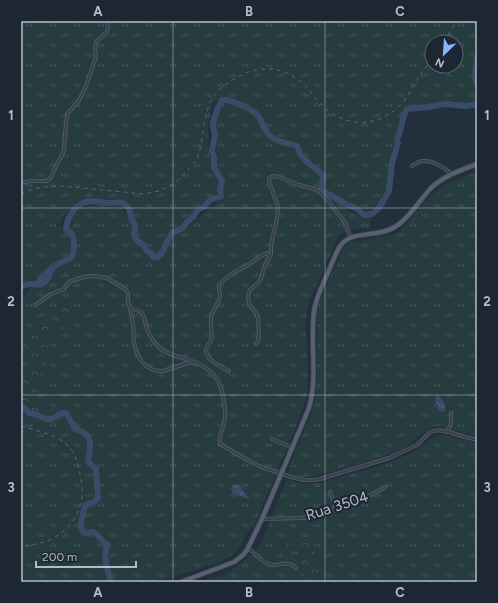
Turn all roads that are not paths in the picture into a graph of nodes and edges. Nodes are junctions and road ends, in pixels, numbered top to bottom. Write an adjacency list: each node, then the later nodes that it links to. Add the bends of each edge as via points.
1 (107, 21): 5 (street, via 106,32 96,42 97,55 85,89 68,114 64,149 51,178 46,181)
2 (477, 164): 4 (main road)
3 (412, 166): 4 (street, via 424,161 445,168)
4 (453, 174): 6 (main road, via 432,187 394,228)
5 (21, 183)
6 (350, 237): 7 (street, via 346,224 320,192 274,176 269,182 278,211); 17 (main road, via 339,248 315,306 313,391)
7 (269, 257): 10 (street, via 260,281 248,295 249,304 258,318 259,335); 12 (street, via 267,253 260,256 232,273 219,285 220,296 211,317 211,340 206,352 208,357)
8 (35, 305): 9 (street, via 50,294 64,289 69,282 95,276 107,278 125,289)
9 (130, 308): 11 (street, via 143,314 147,329 158,347); 11 (street, via 134,345 146,366 158,372 188,363)
10 (256, 344)
11 (199, 363): 18 (street, via 215,377 222,397 225,417 220,444 251,462)
12 (229, 371)
13 (451, 413): 14 (street, via 451,424)
14 (447, 432): 16 (street); 18 (street, via 430,432 417,445 389,458 320,479 304,480)
15 (272, 439): 17 (street)
16 (477, 439)
17 (293, 448): 18 (main road)
18 (281, 474): 22 (main road)
19 (385, 487): 21 (street, Rua 3504)
20 (330, 492): 21 (street)
21 (336, 508): 22 (street, Rua 3504, via 311,517)
22 (262, 519): 23 (main road)
23 (248, 548): 24 (street, via 264,562 277,565 286,563); 25 (main road, via 234,562)
24 (296, 568)
25 (181, 582)

